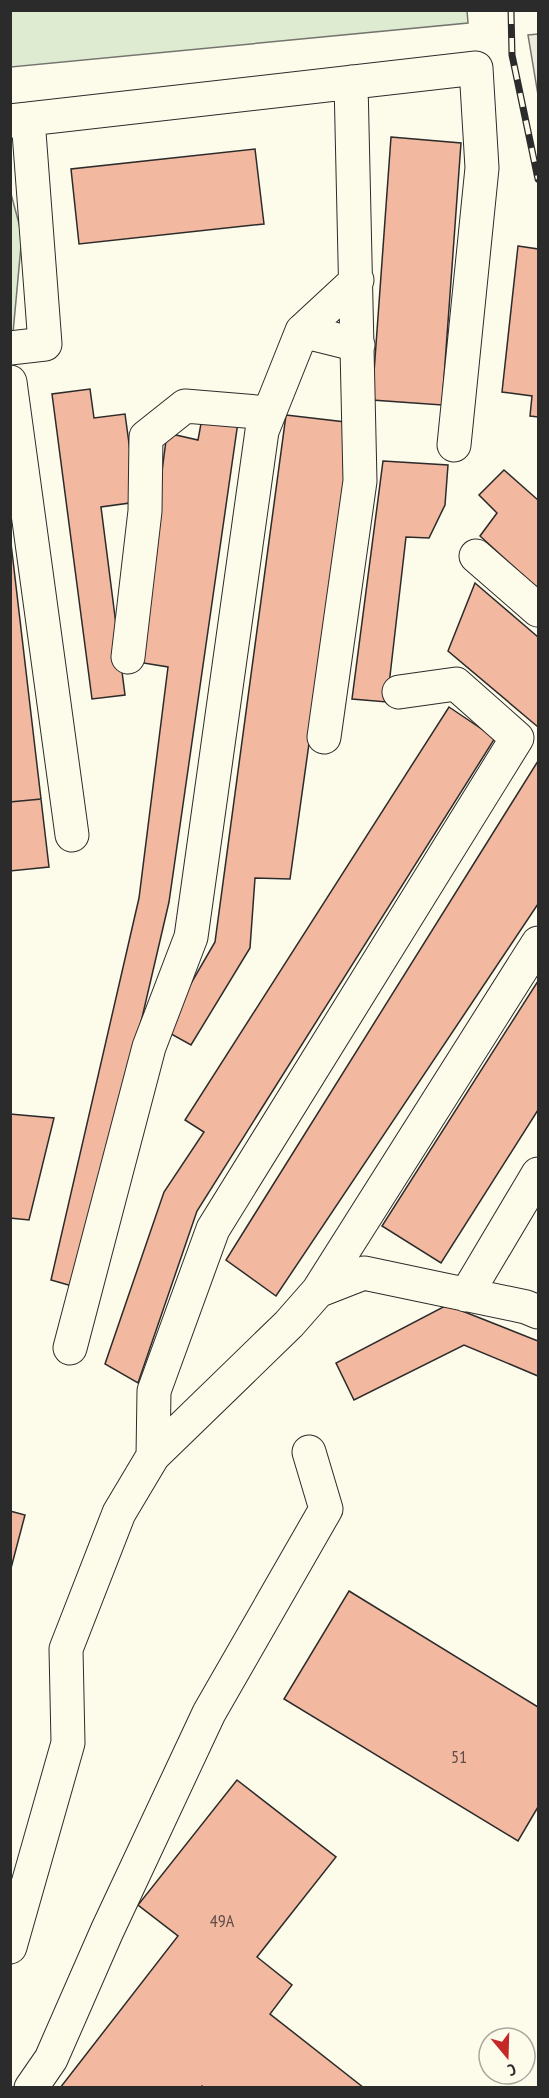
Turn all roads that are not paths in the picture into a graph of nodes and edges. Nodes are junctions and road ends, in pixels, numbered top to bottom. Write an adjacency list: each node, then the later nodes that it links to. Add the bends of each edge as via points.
1 (351, 82): 2 (lane); 3 (lane); 9 (lane, via 476,68 482,168)
2 (19, 120): 6 (lane, via 45,344)
3 (357, 280): 4 (lane); 5 (lane)
4 (302, 331): 5 (lane); 8 (lane)
5 (358, 345): 14 (lane, via 360,481)
6 (10, 348)
7 (10, 382): 15 (lane)
8 (269, 413): 12 (lane, via 185,406 146,437 146,511); 21 (lane, via 262,431 191,937 148,1047)
9 (454, 445)
10 (476, 556): 11 (lane)
11 (538, 610)
12 (128, 657)
13 (399, 692): 23 (lane, via 456,684 517,738 213,1229 154,1391)
14 (324, 737)
15 (72, 835)
16 (538, 943): 18 (lane)
17 (538, 1174): 19 (lane)
18 (318, 1291): 19 (lane, via 364,1273); 23 (lane)
19 (466, 1294): 20 (lane)
20 (538, 1312)
21 (70, 1348)
22 (309, 1452): 25 (lane, via 326,1509 209,1713 51,2059)
23 (153, 1456): 24 (lane, via 119,1513 66,1649 68,1743)
24 (10, 1947)
25 (31, 2088)

